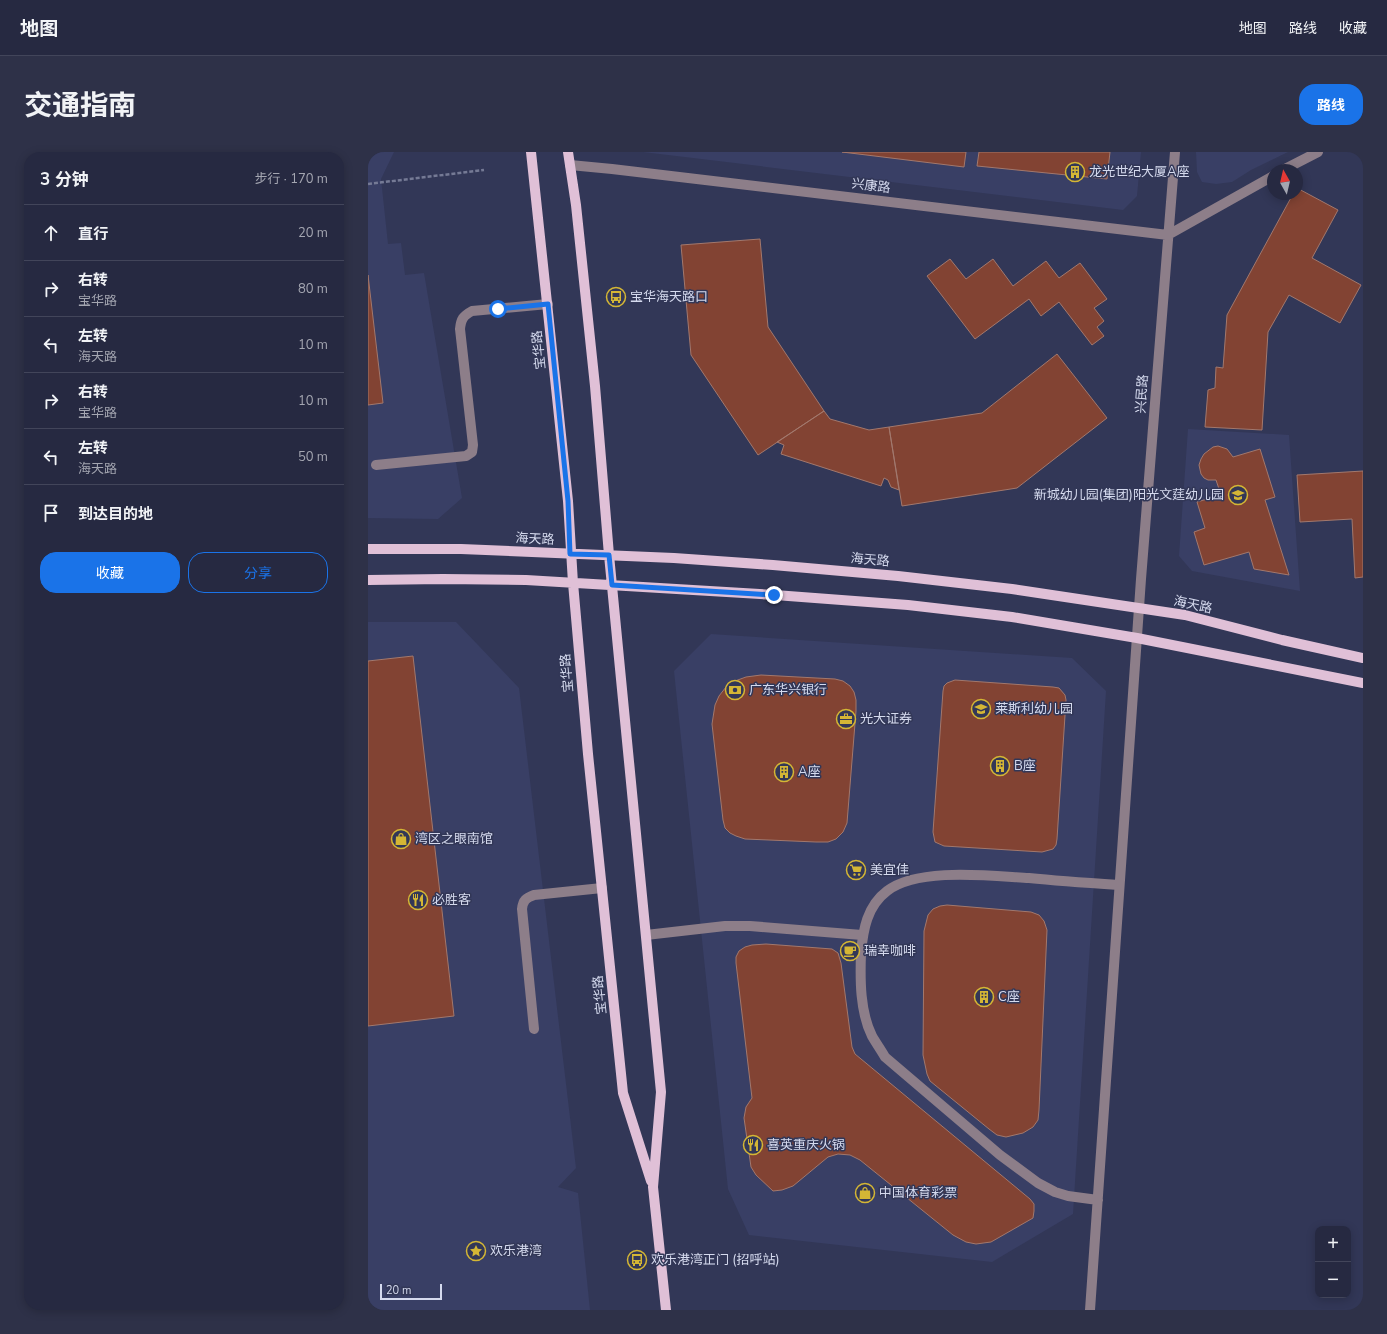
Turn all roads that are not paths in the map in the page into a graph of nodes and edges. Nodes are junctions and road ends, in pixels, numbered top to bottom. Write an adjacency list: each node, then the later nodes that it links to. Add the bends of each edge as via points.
1 (531, 152): 9 (main road, 宝华路)
2 (568, 152): 6 (main road, 宝华路)
3 (1174, 152): 8 (street, 兴民路)
4 (1318, 152): 5 (street)
5 (1295, 164)
6 (570, 165): 8 (street, 兴康路); 13 (main road, 宝华路, via 595,386)
7 (1267, 179): 8 (street)
8 (1168, 235): 17 (street, 兴民路)
9 (548, 304): 10 (street, via 472,312 461,321 474,445 472,452 466,456); 12 (main road, 宝华路, via 568,501)
10 (376, 465)
11 (368, 549): 12 (main road, 海天路, via 461,549)
12 (570, 554): 13 (main road, 海天路); 15 (main road, 宝华路)
13 (609, 555): 16 (main road, 宝华路); 17 (main road, 海天路, via 898,576 1012,589)
14 (368, 580): 15 (main road, via 508,580)
15 (572, 583): 16 (main road); 22 (main road, 宝华路)
16 (612, 585): 18 (main road, via 908,605); 23 (main road, 宝华路)
17 (1139, 608): 18 (street, 兴民路); 19 (main road, 海天路, via 1186,615)
18 (1137, 638): 20 (main road); 21 (street, 兴民路)
19 (1363, 658)
20 (1363, 683)
21 (1120, 885): 24 (street, via 974,875 919,878 887,891 867,918); 27 (street, 兴民路)
22 (602, 888): 25 (street, via 534,895 523,902); 26 (main road, 宝华路, via 623,1093)
23 (646, 935): 24 (street, via 725,926); 26 (main road, 宝华路, via 660,1092)
24 (862, 935): 27 (street, via 862,992 866,1020 872,1037 885,1056 1000,1155 1038,1183 1068,1196)
25 (534, 1029)
26 (653, 1187): 28 (main road, 宝华路)
27 (1098, 1200): 29 (street, 兴民路)
28 (666, 1310)
29 (1090, 1310)

